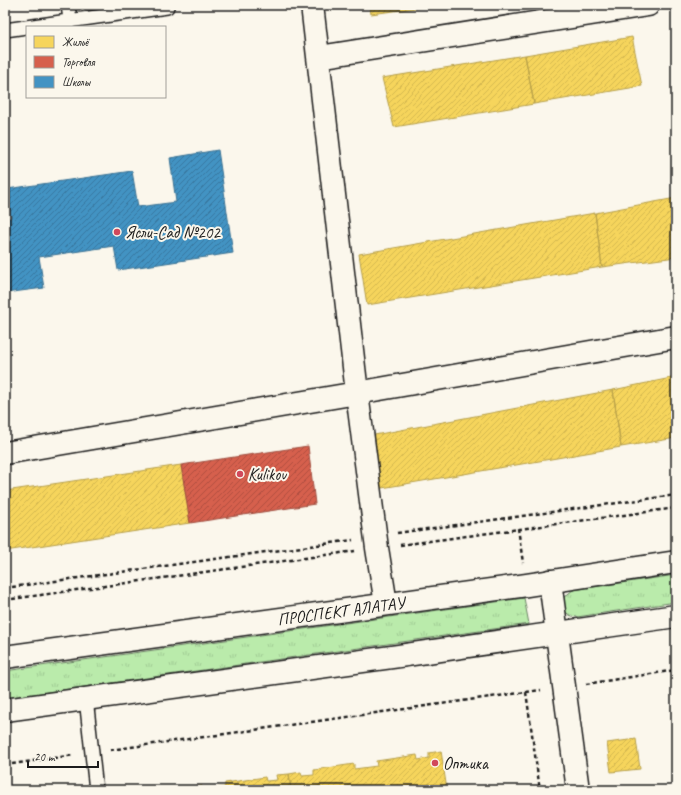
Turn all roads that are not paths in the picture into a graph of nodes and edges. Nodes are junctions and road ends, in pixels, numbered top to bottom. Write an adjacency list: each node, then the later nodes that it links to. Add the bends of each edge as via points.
1 (68, 5): 5 (lane)
2 (312, 5): 9 (street)
3 (648, 5): 9 (street)
4 (167, 7): 5 (lane)
5 (70, 20): 6 (lane)
6 (31, 26)
7 (26, 27): 8 (lane)
8 (5, 30)
9 (319, 57): 11 (street)
10 (676, 338): 11 (street)
11 (357, 393): 12 (street); 15 (street)
12 (5, 453)
13 (676, 562): 14 (street, ПРОСПЕКТ АЛАТАУ)
14 (550, 581): 15 (street, ПРОСПЕКТ АЛАТАУ); 17 (street)
15 (386, 604): 18 (street, ПРОСПЕКТ АЛАТАУ)
16 (676, 616): 17 (street)
17 (558, 634): 19 (street); 22 (street)
18 (5, 657)
19 (86, 698): 20 (street); 21 (lane)
20 (5, 710)
21 (96, 790)
22 (578, 790)

